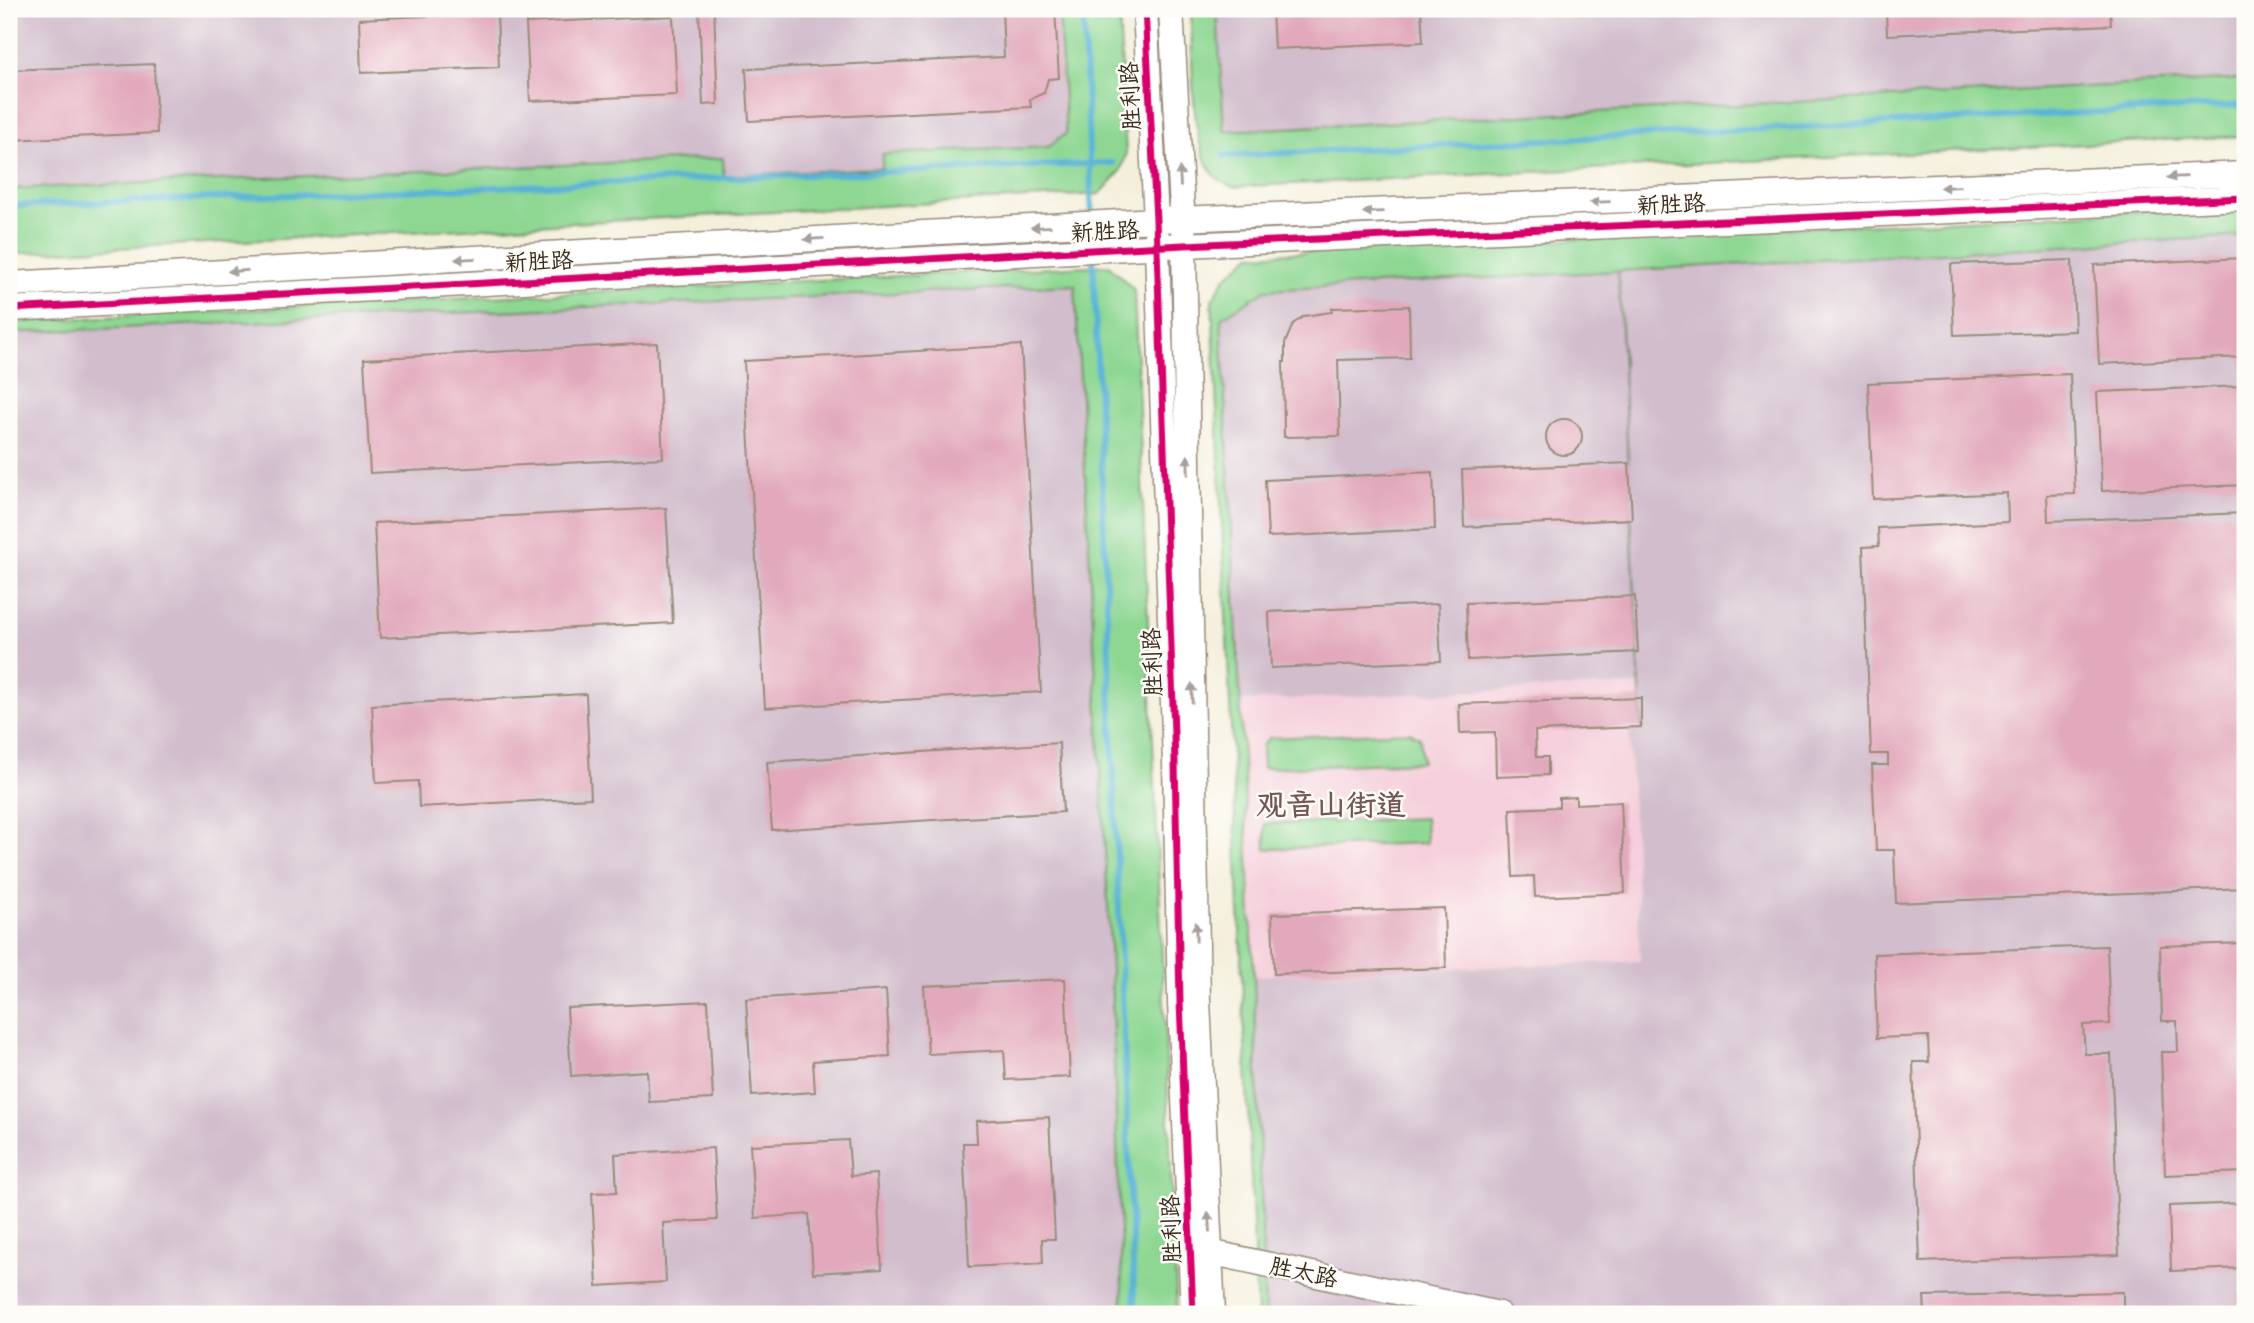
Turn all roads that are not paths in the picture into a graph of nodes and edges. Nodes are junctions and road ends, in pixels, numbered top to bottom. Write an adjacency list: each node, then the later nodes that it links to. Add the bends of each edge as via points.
1 (1145, 9): 5 (street, 胜利路)
2 (1171, 9): 6 (street, 胜利路, one-way to 2)
3 (2245, 174): 6 (street, 新胜路, one-way to 6)
4 (2245, 198): 7 (street, 新胜路)
5 (1156, 220): 6 (street, 新胜路); 8 (street, 胜利路); 9 (street, 新胜路, one-way to 9)
6 (1183, 220): 7 (street, 胜利路)
7 (1184, 246): 8 (street, 新胜路); 11 (street, 胜利路, one-way to 7)
8 (1156, 248): 10 (street, 新胜路); 11 (street, 胜利路, via 1180,1002)
9 (9, 284)
10 (9, 309)
11 (1201, 1250): 12 (street, 胜利路); 13 (street, 胜利路); 14 (street, 胜太路)
12 (1193, 1314)
13 (1213, 1314)
14 (1499, 1314)

